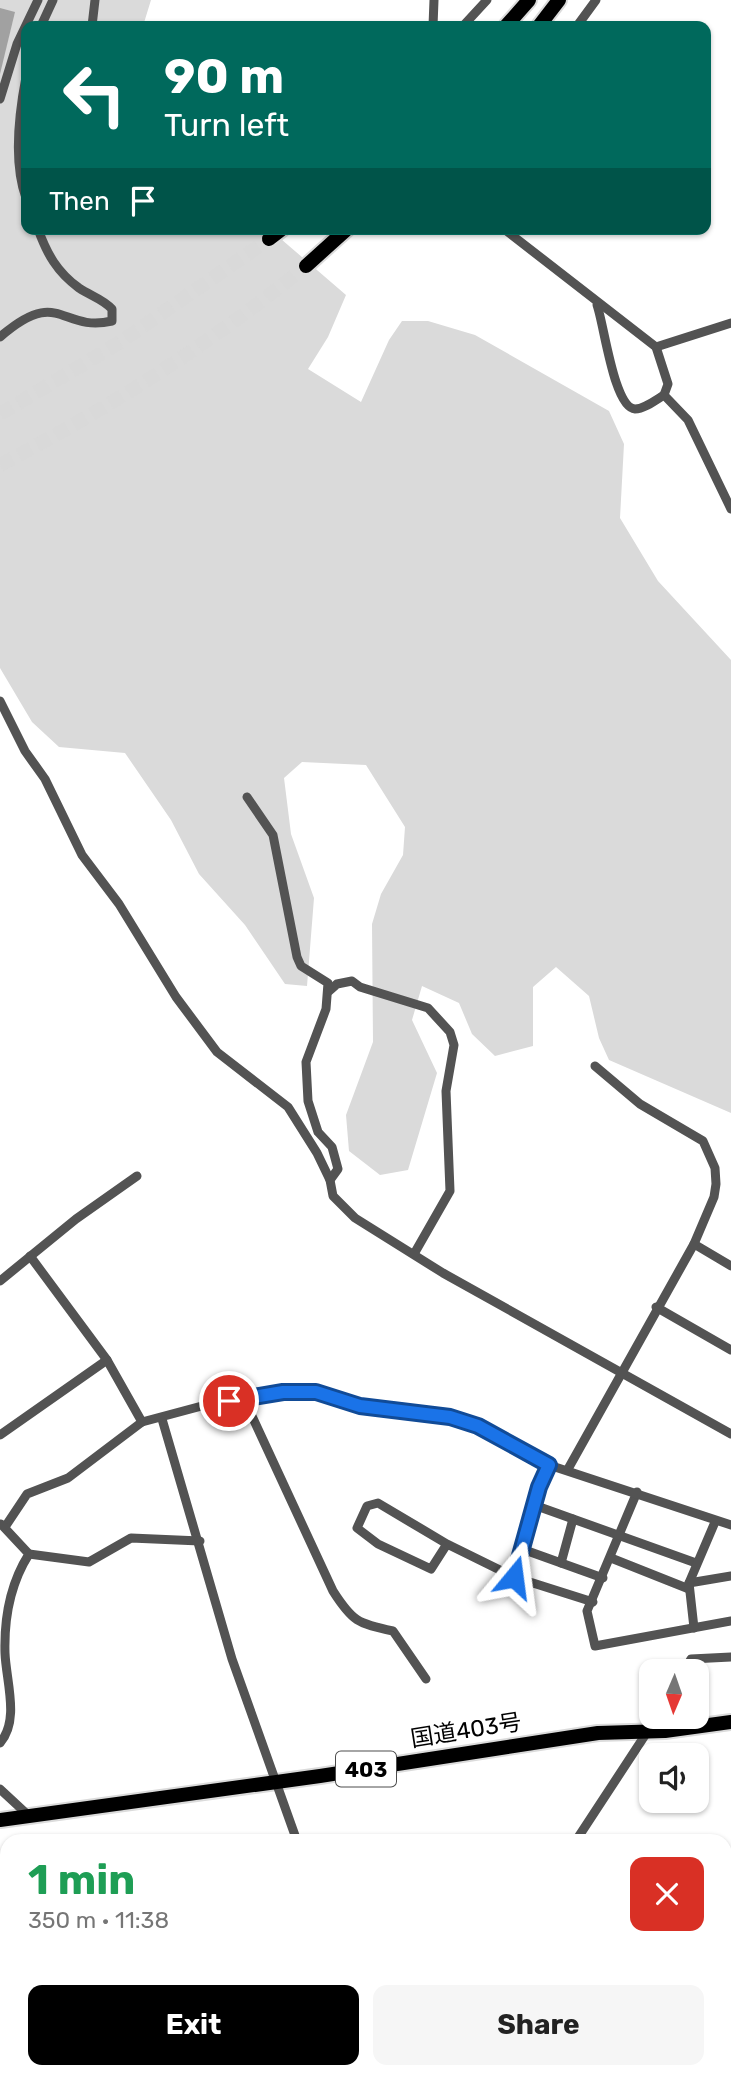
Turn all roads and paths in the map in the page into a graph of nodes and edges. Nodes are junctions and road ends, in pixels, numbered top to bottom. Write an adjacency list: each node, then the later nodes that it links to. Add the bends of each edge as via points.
1 (38, 0): 9 (street)
2 (53, 0): 10 (street)
3 (95, 0): 11 (street)
4 (434, 0): 12 (street)
5 (487, 0): 13 (street)
6 (529, 0): 14 (highway)
7 (559, 0): 15 (highway)
8 (596, 0): 16 (street)
9 (28, 21)
10 (43, 21)
11 (93, 21)
12 (433, 21)
13 (468, 21)
14 (510, 21)
15 (543, 21)
16 (581, 21)
17 (21, 37): 18 (street)
18 (0, 99)
19 (21, 129): 20 (street)
20 (21, 173)
21 (40, 235): 29 (street, via 48,258 79,287 105,302 112,309 112,321 93,322 43,311 23,318)
22 (275, 235): 25 (highway)
23 (340, 235): 26 (highway)
24 (511, 235): 27 (street)
25 (270, 239)
26 (306, 266)
27 (596, 303): 30 (street); 31 (street, via 623,402 638,409)
28 (731, 323): 30 (street)
29 (0, 337)
30 (656, 347): 31 (street, via 668,384)
31 (664, 395): 32 (street, via 688,420)
32 (731, 509)
33 (0, 701): 38 (street, via 82,855 119,904 176,997 217,1052 301,1122)
34 (247, 797): 35 (street, via 273,835 297,957 301,965 328,983)
35 (329, 992): 38 (street, via 306,1062 308,1101 318,1132 332,1147 338,1168); 40 (street, via 337,984 352,981 428,1008 450,1032 454,1045 446,1091 450,1191)
36 (595, 1066): 39 (street, via 640,1104 703,1141 715,1168 714,1197)
37 (137, 1176): 41 (street)
38 (330, 1180): 40 (street, via 333,1196 355,1218)
39 (694, 1244): 42 (street); 44 (street)
40 (414, 1254): 47 (street)
41 (30, 1256): 43 (street); 46 (street)
42 (731, 1266)
43 (0, 1281)
44 (656, 1307): 45 (street); 47 (street)
45 (731, 1350)
46 (107, 1360): 50 (street); 52 (street)
47 (621, 1372): 51 (street); 54 (street)
48 (244, 1399): 49 (street); 53 (street, via 316,1392 360,1406 450,1417 478,1426); 79 (street, via 347,1613 360,1625 393,1631)
49 (162, 1419): 50 (street); 62 (street)
50 (142, 1422): 59 (street, via 68,1478 27,1494)
51 (731, 1434)
52 (0, 1435)
53 (549, 1465): 54 (street); 56 (street)
54 (568, 1469): 55 (street)
55 (637, 1492): 58 (street); 61 (street)
56 (534, 1505): 57 (street); 64 (street)
57 (573, 1519): 61 (street); 67 (street)
58 (715, 1522): 60 (street); 68 (street)
59 (2, 1525): 65 (street)
60 (731, 1525)
61 (621, 1535): 66 (street); 68 (street)
62 (200, 1541): 65 (street, via 131,1538 89,1563); 84 (street, via 232,1659)
63 (447, 1544): 63 (street, via 378,1503 368,1506 357,1528 378,1544 431,1569); 70 (street)
64 (522, 1549): 67 (street); 70 (street)
65 (29, 1555): 73 (street)
66 (611, 1558): 71 (street); 72 (street)
67 (561, 1563): 71 (street)
68 (696, 1563): 72 (street)
69 (731, 1576): 72 (street)
70 (514, 1577): 74 (street)
71 (603, 1578): 74 (street)
72 (689, 1586): 76 (street)
73 (5, 1597): 83 (street, via 11,1717)
74 (593, 1602): 76 (street, via 587,1611 595,1646)
75 (731, 1621): 76 (street)
76 (694, 1628)
77 (731, 1657): 78 (street)
78 (691, 1659)
79 (426, 1679)
80 (731, 1721): 82 (highway, 国道403号 / 403)
81 (651, 1729): 82 (street)
82 (649, 1732): 84 (highway, 国道403号 / 403, via 598,1733); 89 (street)
83 (0, 1743)
84 (275, 1782): 86 (highway, 国道403号 / 403); 88 (street)
85 (0, 1788): 86 (street)
86 (28, 1815): 87 (highway, 国道403号 / 403)
87 (0, 1819)
88 (294, 1834)
89 (580, 1834)

